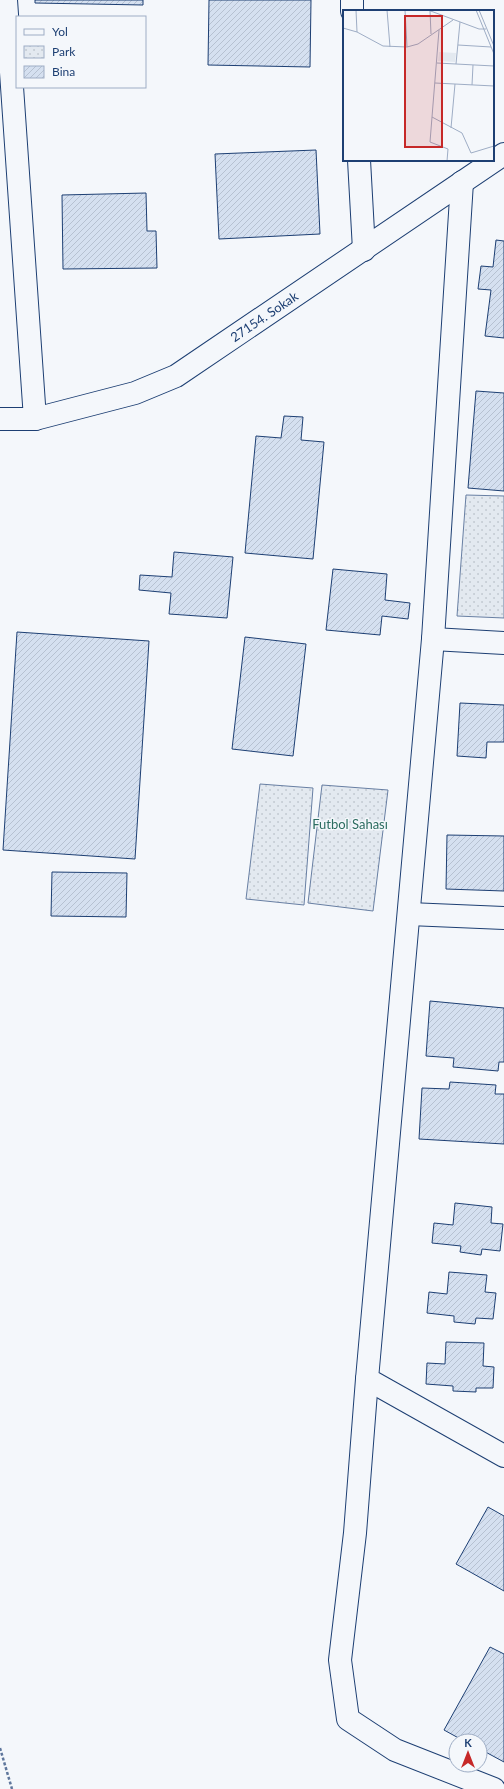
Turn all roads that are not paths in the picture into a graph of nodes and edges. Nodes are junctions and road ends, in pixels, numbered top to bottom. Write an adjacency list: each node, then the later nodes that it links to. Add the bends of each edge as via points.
1 (6, 0): 9 (street)
2 (504, 154): 4 (street, 27154. Sokak)
3 (359, 161): 7 (street)
4 (494, 161)
5 (494, 161): 6 (street, 27154. Sokak)
6 (462, 182): 7 (street, 27154. Sokak); 10 (street)
7 (364, 250): 9 (street, 27154. Sokak, via 176,376 135,393)
8 (0, 419): 9 (street, 27154. Sokak)
9 (35, 419)
10 (433, 640): 11 (street); 12 (street)
11 (504, 643)
12 (409, 914): 13 (street); 14 (street)
13 (504, 918)
14 (367, 1379): 15 (street); 16 (street, via 355,1533 340,1660 348,1719 395,1750)
15 (504, 1456)
16 (494, 1789)

